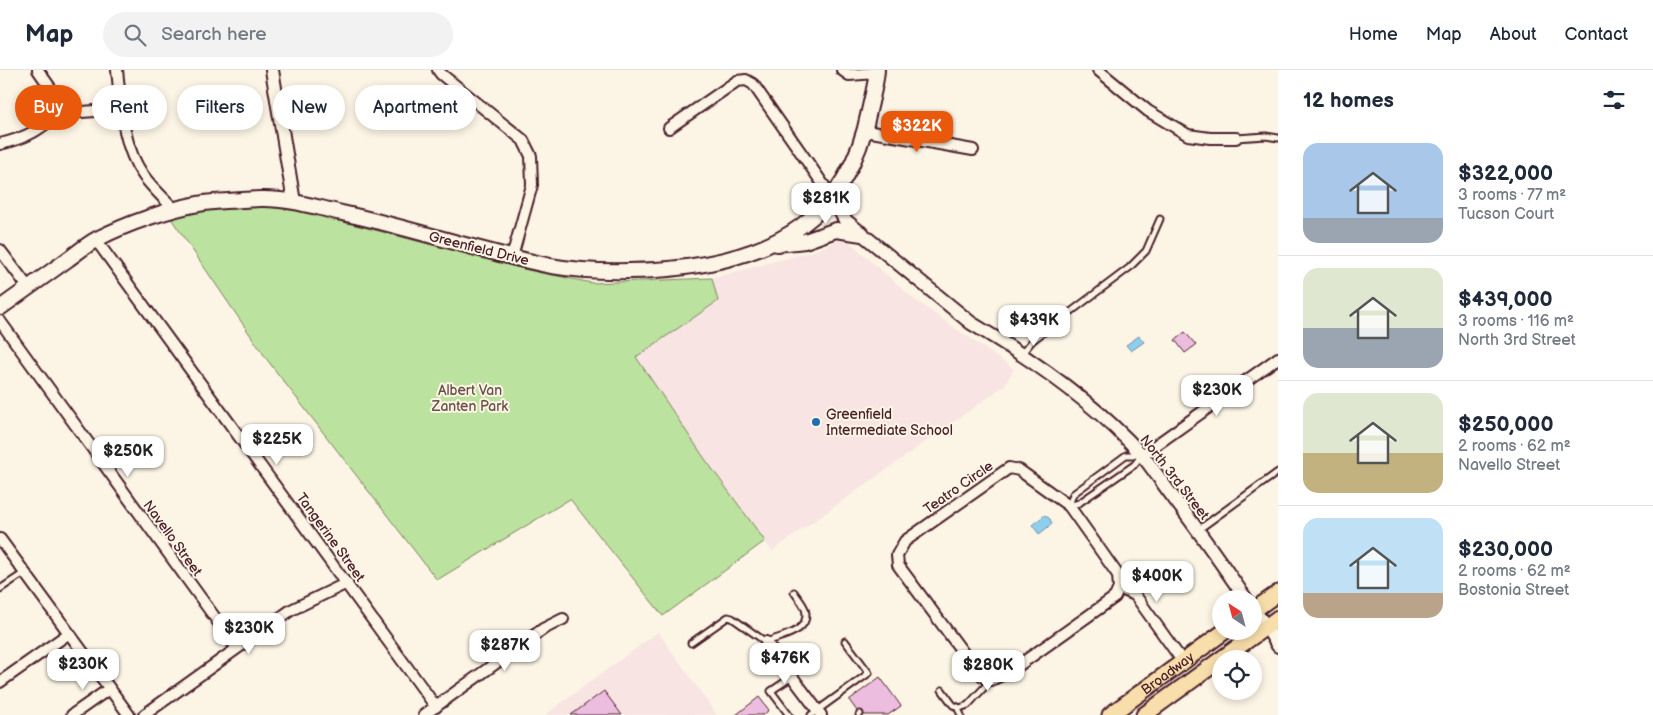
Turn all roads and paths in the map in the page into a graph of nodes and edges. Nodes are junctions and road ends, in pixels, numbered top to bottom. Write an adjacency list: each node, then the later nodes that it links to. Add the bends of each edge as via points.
1 (38, 70): 8 (street)
2 (116, 70): 9 (street)
3 (272, 70): 19 (street)
4 (438, 70): 26 (street, via 523,140 531,156 532,185)
5 (842, 70): 7 (street, via 849,75)
6 (1098, 70): 14 (street, via 1148,111 1188,135)
7 (876, 72): 13 (main road, Greenfield Drive)
8 (48, 85)
9 (118, 85)
10 (669, 128): 18 (street, North 3rd Street, via 737,82 746,80 753,84)
11 (39, 130): 16 (street)
12 (125, 130): 20 (street, via 129,147 144,176)
13 (866, 131): 17 (street); 18 (main road, Greenfield Drive, via 850,170)
14 (1236, 138): 15 (lane)
15 (1278, 138)
16 (0, 144)
17 (973, 150)
18 (832, 197): 22 (street, North 3rd Street, via 844,220); 24 (main road, Greenfield Drive, via 804,225)
19 (294, 202): 20 (main road, Greenfield Drive, via 264,199 203,204); 26 (main road, Greenfield Drive)
20 (175, 210): 23 (main road, Greenfield Drive)
21 (1160, 220): 30 (lane, via 1146,251 1129,268 1032,341)
22 (862, 234): 24 (main road, via 836,230 805,241); 30 (street, North 3rd Street, via 971,323)
23 (96, 240): 27 (main road, Greenfield Drive); 38 (street, Tangerine Street)
24 (769, 245): 26 (main road, Greenfield Drive, via 739,256 690,267 639,272 554,266)
25 (0, 250): 27 (street)
26 (512, 257)
27 (28, 287): 28 (main road, Greenfield Drive)
28 (0, 308)
29 (0, 321): 53 (street, Navello Street)
30 (1021, 355): 32 (street, North 3rd Street, via 1095,408)
31 (1278, 358): 32 (street)
32 (1142, 455): 34 (lane, via 1134,465 1079,503); 34 (lane, via 1126,455 1108,467 1073,494); 35 (street, North 3rd Street)
33 (1278, 472): 35 (lane)
34 (1069, 506): 39 (street, Teatro Circle, via 1118,575); 56 (street, Teatro Circle, via 1019,470 1009,468 904,541 897,555 898,566 976,670)
35 (1198, 530): 41 (street, North 3rd Street)
36 (0, 539): 37 (street)
37 (25, 572): 40 (lane); 47 (street)
38 (347, 582): 53 (street, via 291,610); 60 (street, Tangerine Street)
39 (1119, 588): 54 (street, via 1135,595); 56 (street, via 1114,597 1011,671)
40 (0, 589)
41 (1240, 590)
42 (794, 592): 50 (lane, via 806,611 802,627)
43 (1278, 593): 44 (main road)
44 (1262, 604)
45 (563, 619): 60 (street, via 543,629)
46 (1272, 622): 52 (street); 70 (main road, Broadway)
47 (68, 634): 57 (street); 58 (street)
48 (1213, 640): 54 (main road, Broadway)
49 (845, 641): 62 (lane, via 869,673)
50 (766, 642): 51 (lane, via 728,617); 55 (street)
51 (690, 643)
52 (1278, 646)
53 (237, 648): 65 (street)
54 (1183, 662): 69 (main road, Broadway)
55 (793, 676): 62 (street); 67 (lane, via 771,691)
56 (991, 680): 61 (lane, via 968,705)
57 (0, 682)
58 (109, 689): 63 (street); 64 (street)
59 (942, 690): 61 (lane)
60 (436, 707): 66 (street)
61 (957, 707): 68 (lane)
62 (817, 713)
63 (72, 715)
64 (129, 715)
65 (144, 715)
66 (424, 715)
67 (789, 715)
68 (961, 715)
69 (1110, 715)
70 (1145, 715)

